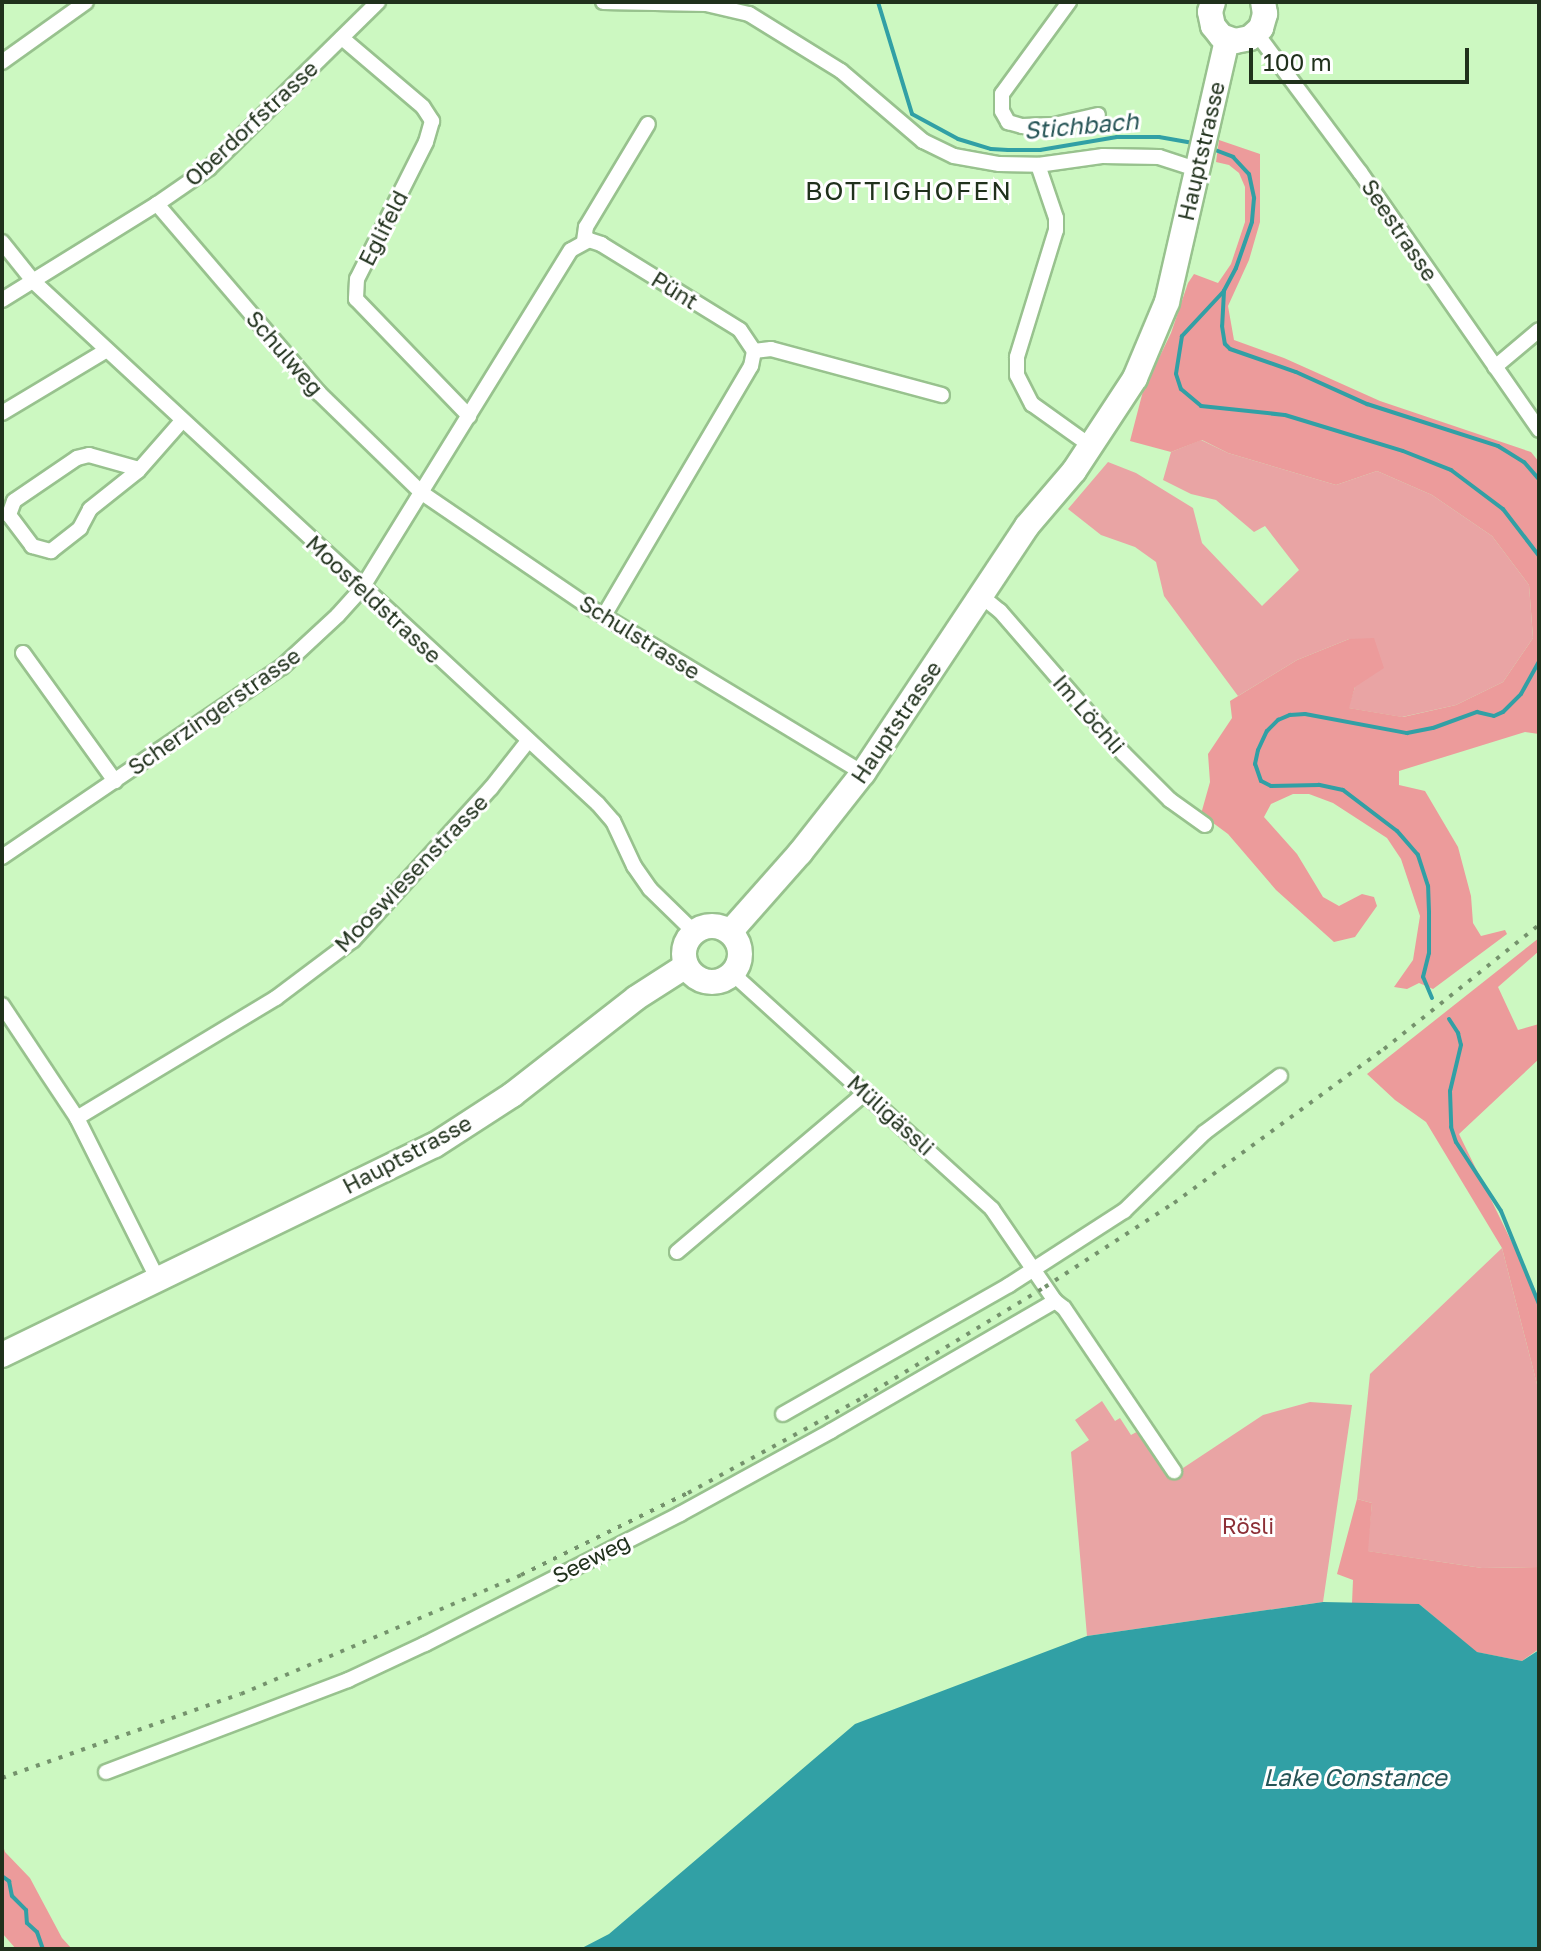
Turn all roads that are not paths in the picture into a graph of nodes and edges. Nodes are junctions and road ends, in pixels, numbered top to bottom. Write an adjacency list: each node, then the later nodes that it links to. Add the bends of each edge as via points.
1 (86, 2): 10 (street)
2 (378, 2): 8 (street, Oberdorfstrasse)
3 (603, 2): 14 (street, via 737,9 841,71 939,150 976,161)
4 (1069, 2): 11 (street, via 1002,94 1002,111 1008,122 1022,126)
5 (1213, 2): 9 (main road, via 1213,26)
6 (1263, 2): 7 (main road, via 1264,21)
7 (1257, 34): 9 (main road, via 1243,41); 24 (street, Seestrasse)
8 (342, 38): 15 (street, Oberdorfstrasse, via 209,168); 27 (street, Eglifeld, via 423,107 432,121 357,279 356,299)
9 (1227, 40): 13 (main road, Hauptstrasse)
10 (2, 62)
11 (1098, 115)
12 (648, 124): 16 (street, via 586,227)
13 (1200, 153): 14 (street, via 1103,156); 18 (main road, Hauptstrasse)
14 (1038, 165): 30 (street, via 1056,230 1017,357 1017,375 1032,404)
15 (157, 204): 19 (street, Oberdorfstrasse); 32 (street, Schulweg, via 319,393)
16 (584, 241): 23 (street, Pünt, via 601,244 740,330); 27 (street, via 571,250)
17 (2, 242): 19 (street, Moosfeldstrasse)
18 (1175, 263): 30 (main road, Hauptstrasse, via 1129,363); 33 (main road, Hauptstrasse, via 1167,302 1135,378 1074,471)
19 (34, 282): 20 (street, Oberdorfstrasse); 22 (street, Moosfeldstrasse)
20 (2, 300)
21 (1539, 330): 24 (street)
22 (107, 350): 26 (street); 28 (street, Moosfeldstrasse)
23 (754, 351): 25 (street, via 771,349); 36 (street, via 751,366)
24 (1495, 367): 29 (street, Seestrasse)
25 (942, 395)
26 (2, 413)
27 (469, 416): 32 (street)
28 (182, 421): 31 (street); 34 (street, Moosfeldstrasse)
29 (1539, 430)
30 (1081, 439): 33 (main road, Hauptstrasse)
31 (139, 469): 31 (street, via 90,509 80,528 51,551 32,546 12,522 9,509 14,501 84,456)
32 (422, 493): 34 (street, Scherzingerstrasse); 36 (street, Schulstrasse)
33 (1046, 501): 35 (main road, Hauptstrasse)
34 (362, 588): 38 (street, Moosfeldstrasse); 40 (street, Scherzingerstrasse, via 282,667)
35 (980, 595): 39 (main road, Hauptstrasse); 41 (street, Im Löchli, via 1000,611 1124,754 1170,800)
36 (604, 616): 39 (street, Schulstrasse)
37 (23, 653): 40 (street)
38 (528, 741): 43 (street, Moosfeldstrasse, via 605,811 644,881); 50 (street, Mooswiesenstrasse, via 353,940 276,998)
39 (863, 773): 44 (main road, Hauptstrasse)
40 (115, 781): 42 (street, Scherzingerstrasse)
41 (1205, 825)
42 (2, 857)
43 (694, 932): 44 (main road, via 716,926); 45 (main road, via 685,944)
44 (730, 932): 46 (main road, via 740,947)
45 (686, 966): 46 (main road, via 707,983); 53 (main road, Hauptstrasse, via 435,1145)
46 (733, 974): 49 (street, Müligässli)
47 (2, 1005): 50 (street)
48 (1280, 1076): 52 (street, via 1204,1133 1124,1211)
49 (865, 1093): 51 (street); 52 (street, Müligässli, via 992,1209)
50 (77, 1118): 53 (street)
51 (677, 1252)
52 (1034, 1270): 54 (street, Müligässli); 56 (street)
53 (157, 1278): 55 (main road, Hauptstrasse)
54 (1055, 1301): 57 (street, Müligässli); 58 (street, Seeweg, via 818,1439 425,1644 348,1680)
55 (2, 1355)
56 (783, 1414)
57 (1174, 1471)
58 (106, 1772)

